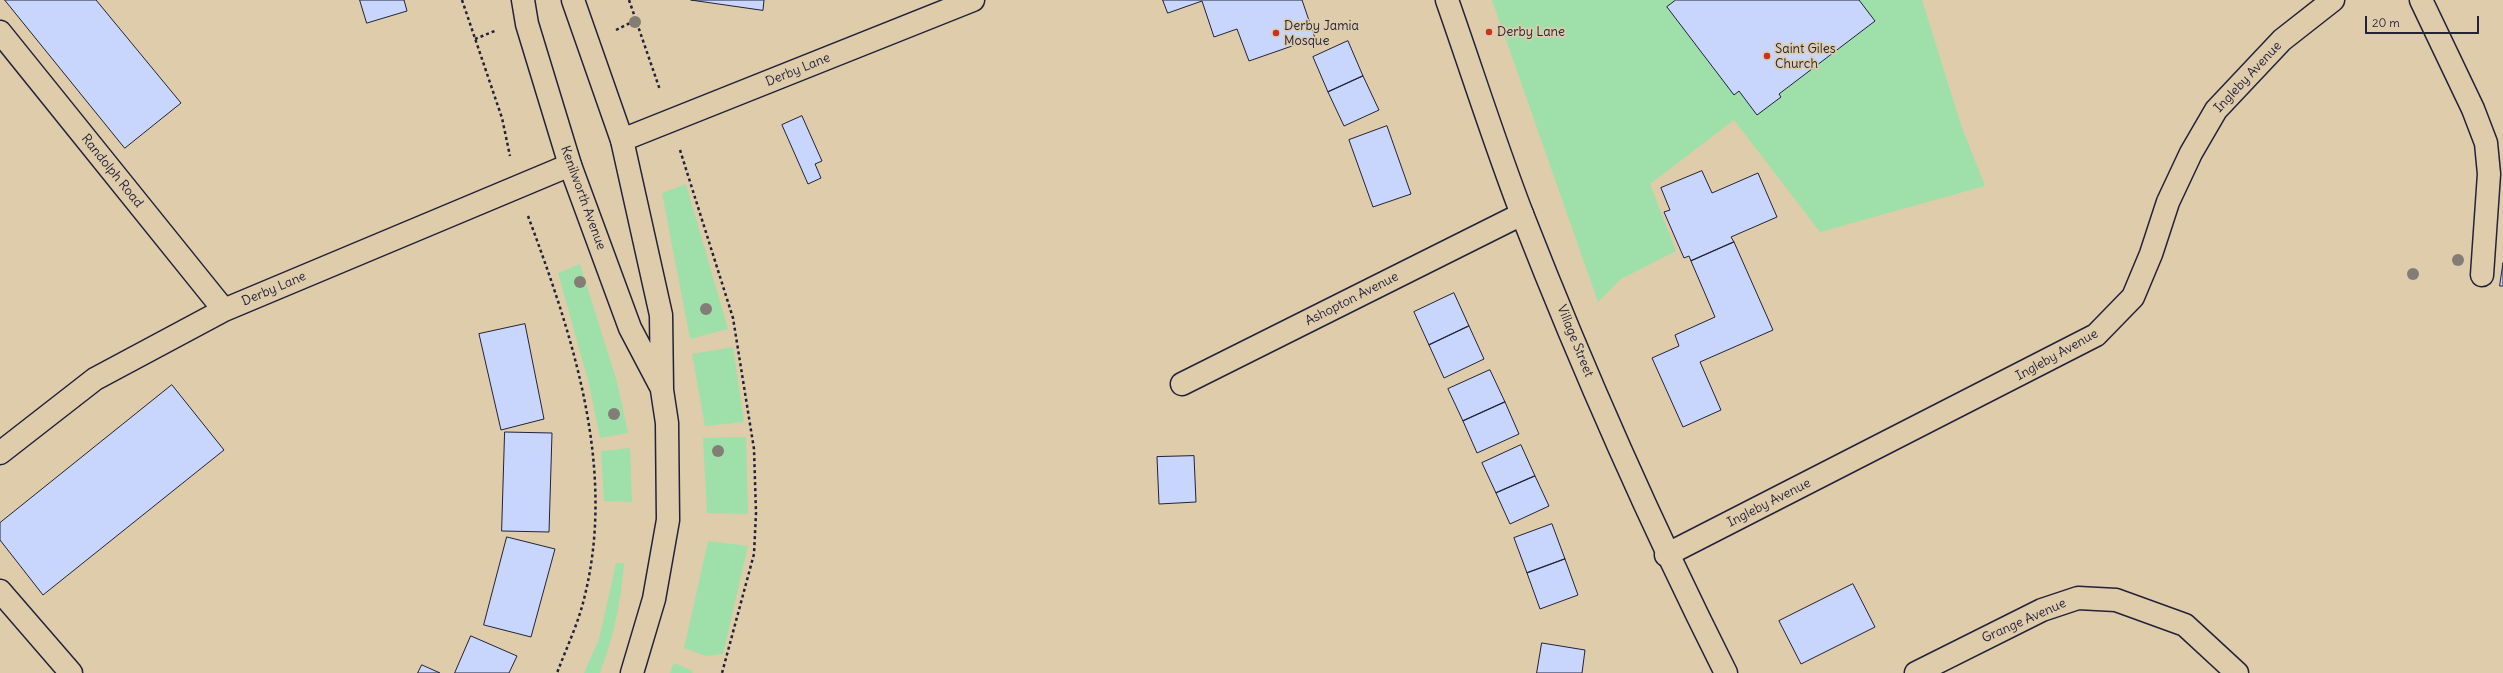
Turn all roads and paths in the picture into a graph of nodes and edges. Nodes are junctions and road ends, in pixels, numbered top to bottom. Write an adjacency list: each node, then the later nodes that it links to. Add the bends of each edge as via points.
1 (462, 0): 14 (path, via 502,118)
2 (523, 0): 12 (main road, Kenilworth Avenue, via 526,24)
3 (573, 0): 11 (main road, Kenilworth Avenue)
4 (629, 0): 10 (path)
5 (973, 0): 10 (main road, Derby Lane)
6 (1447, 0): 15 (main road, Village Street)
7 (2333, 0): 21 (main road, Ingleby Avenue, via 2282,40 2216,110 2191,153 2168,202 2151,254 2133,297 2096,335)
8 (2421, 0): 13 (main road, via 2473,109)
9 (0, 32): 17 (main road, Randolph Road)
10 (670, 121): 11 (main road, Derby Lane); 26 (path, via 733,318 754,449 754,554)
11 (622, 140): 19 (main road, Kenilworth Avenue, via 661,315)
12 (570, 165): 14 (main road, Derby Lane); 19 (main road, Kenilworth Avenue, via 630,328)
13 (2496, 174): 16 (main road)
14 (517, 186): 17 (main road, Derby Lane); 24 (path, via 551,276 574,351 595,468 594,537 584,599)
15 (1522, 214): 18 (main road, Ashopton Avenue); 21 (main road, Village Street)
16 (2482, 275)
17 (224, 310): 20 (main road, Derby Lane, via 95,379)
18 (1182, 384)
19 (662, 390): 25 (main road, Kenilworth Avenue, via 667,423 668,520 654,599)
20 (0, 452)
21 (1666, 555): 27 (main road, Village Street)
22 (0, 590): 23 (main road)
23 (71, 673)
24 (557, 673)
25 (632, 673)
26 (722, 673)
27 (1726, 673)
28 (1916, 673): 29 (main road, Grange Avenue, via 2042,610 2078,598 2116,600 2185,625)
29 (2237, 673)

